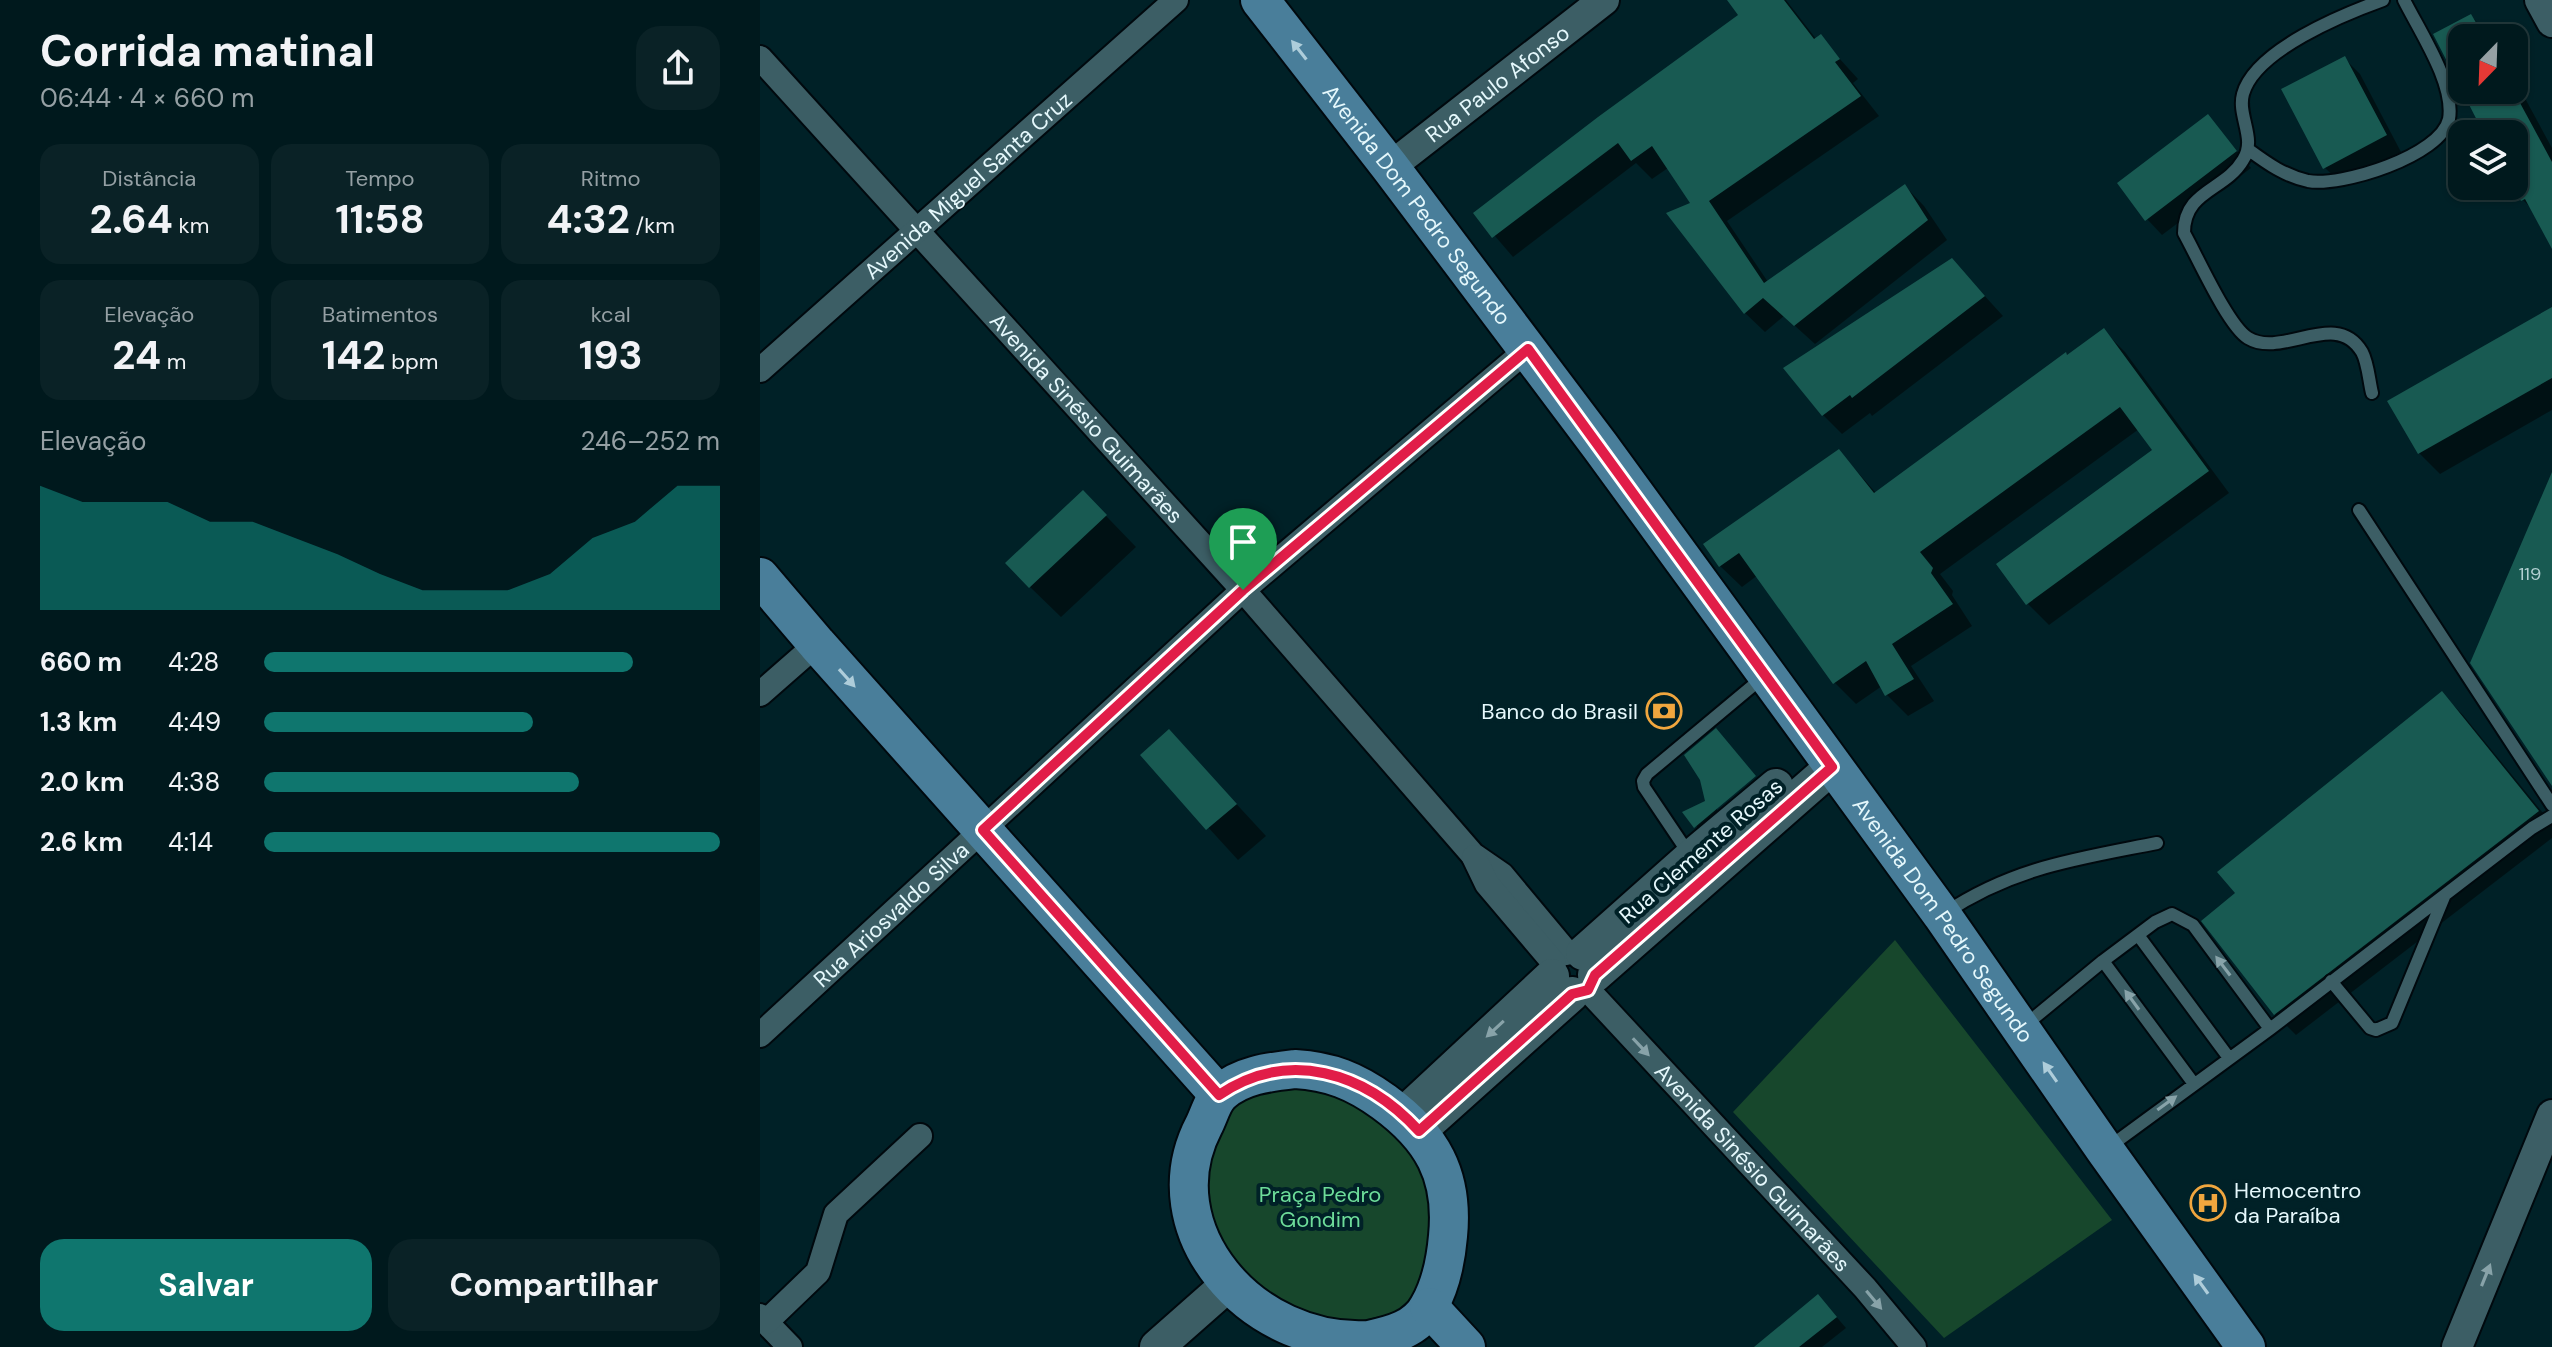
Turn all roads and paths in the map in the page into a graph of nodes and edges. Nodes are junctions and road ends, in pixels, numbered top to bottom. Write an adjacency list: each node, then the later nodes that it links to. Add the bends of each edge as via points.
1 (1176, 0): 11 (street, Avenida Miguel Santa Cruz)
2 (1260, 0): 10 (main road, Avenida Dom Pedro Segundo, one-way to 2)
3 (1604, 0): 10 (street, Rua Paulo Afonso)
4 (2383, 0): 9 (lane, via 2309,31 2254,72 2242,96)
5 (2404, 0): 9 (lane, via 2450,99 2448,123 2436,139 2408,158 2361,175 2311,181 2276,170)
6 (2540, 0): 7 (street)
7 (2552, 22)
8 (760, 58): 11 (street, Avenida Sinésio Guimarães)
9 (2249, 150): 14 (lane, via 2241,164 2190,205 2184,233 2246,337 2276,344 2334,333 2350,338 2363,353)
10 (1390, 167): 12 (main road, Avenida Dom Pedro Segundo)
11 (916, 230): 13 (street, Avenida Miguel Santa Cruz); 17 (street, Avenida Sinésio Guimarães)
12 (1528, 349): 17 (street, Rua Ariosvaldo Silva); 19 (main road, Avenida Dom Pedro Segundo)
13 (760, 370)
14 (2372, 393)
15 (2359, 510): 22 (lane)
16 (760, 577): 18 (main road)
17 (1243, 590): 24 (street, Rua Ariosvaldo Silva); 31 (street, Avenida Sinésio Guimarães, via 1473,855 1502,875)
18 (817, 644): 20 (street); 24 (main road, one-way to 24)
19 (1766, 674): 21 (main road, Avenida Dom Pedro Segundo); 26 (lane, via 1643,781)
20 (760, 694)
21 (1826, 759): 26 (main road, Rua Clemente Rosas); 28 (main road, Avenida Dom Pedro Segundo); 31 (main road, Rua Clemente Rosas)
22 (2552, 805)
23 (2552, 816): 27 (lane)
24 (983, 830): 35 (street, Rua Ariosvaldo Silva); 38 (main road)
25 (2157, 843): 28 (lane, via 2045,866 2000,882)
26 (1691, 857): 31 (main road, Rua Clemente Rosas)
27 (2445, 894): 32 (lane); 32 (lane, via 2392,1023 2370,1028)
28 (1942, 915): 33 (main road, Avenida Dom Pedro Segundo)
29 (2138, 935): 30 (lane); 34 (lane, one-way to 29, via 2186,920 2165,915); 36 (lane)
30 (2103, 961): 33 (lane); 37 (lane, one-way to 30)
31 (1573, 972): 39 (main road, Rua Clemente Rosas); 49 (street, Avenida Sinésio Guimarães, one-way to 49)
32 (2331, 981): 34 (lane)
33 (2020, 1029): 42 (main road, Avenida Dom Pedro Segundo, one-way to 33)
34 (2270, 1029): 36 (lane)
35 (763, 1036)
36 (2229, 1058): 37 (lane)
37 (2194, 1084): 42 (lane, one-way to 37)
38 (1219, 1095): 39 (main road, via 1240,1080 1267,1073 1320,1071 1366,1089); 43 (main road, via 1196,1141 1187,1188 1200,1242)
39 (1410, 1123): 45 (main road, via 1438,1159 1451,1211 1446,1261)
40 (2550, 1123): 51 (street, one-way to 40)
41 (920, 1136): 44 (street, via 836,1214 818,1272)
42 (2105, 1150): 50 (main road, Avenida Dom Pedro Segundo, one-way to 42)
43 (1225, 1287): 45 (main road, via 1261,1319 1306,1338 1354,1344); 47 (main road)
44 (763, 1319): 46 (street)
45 (1419, 1328): 48 (main road)
46 (790, 1347)
47 (1157, 1347)
48 (1466, 1347)
49 (1914, 1347)
50 (2246, 1347)
51 (2457, 1347)

